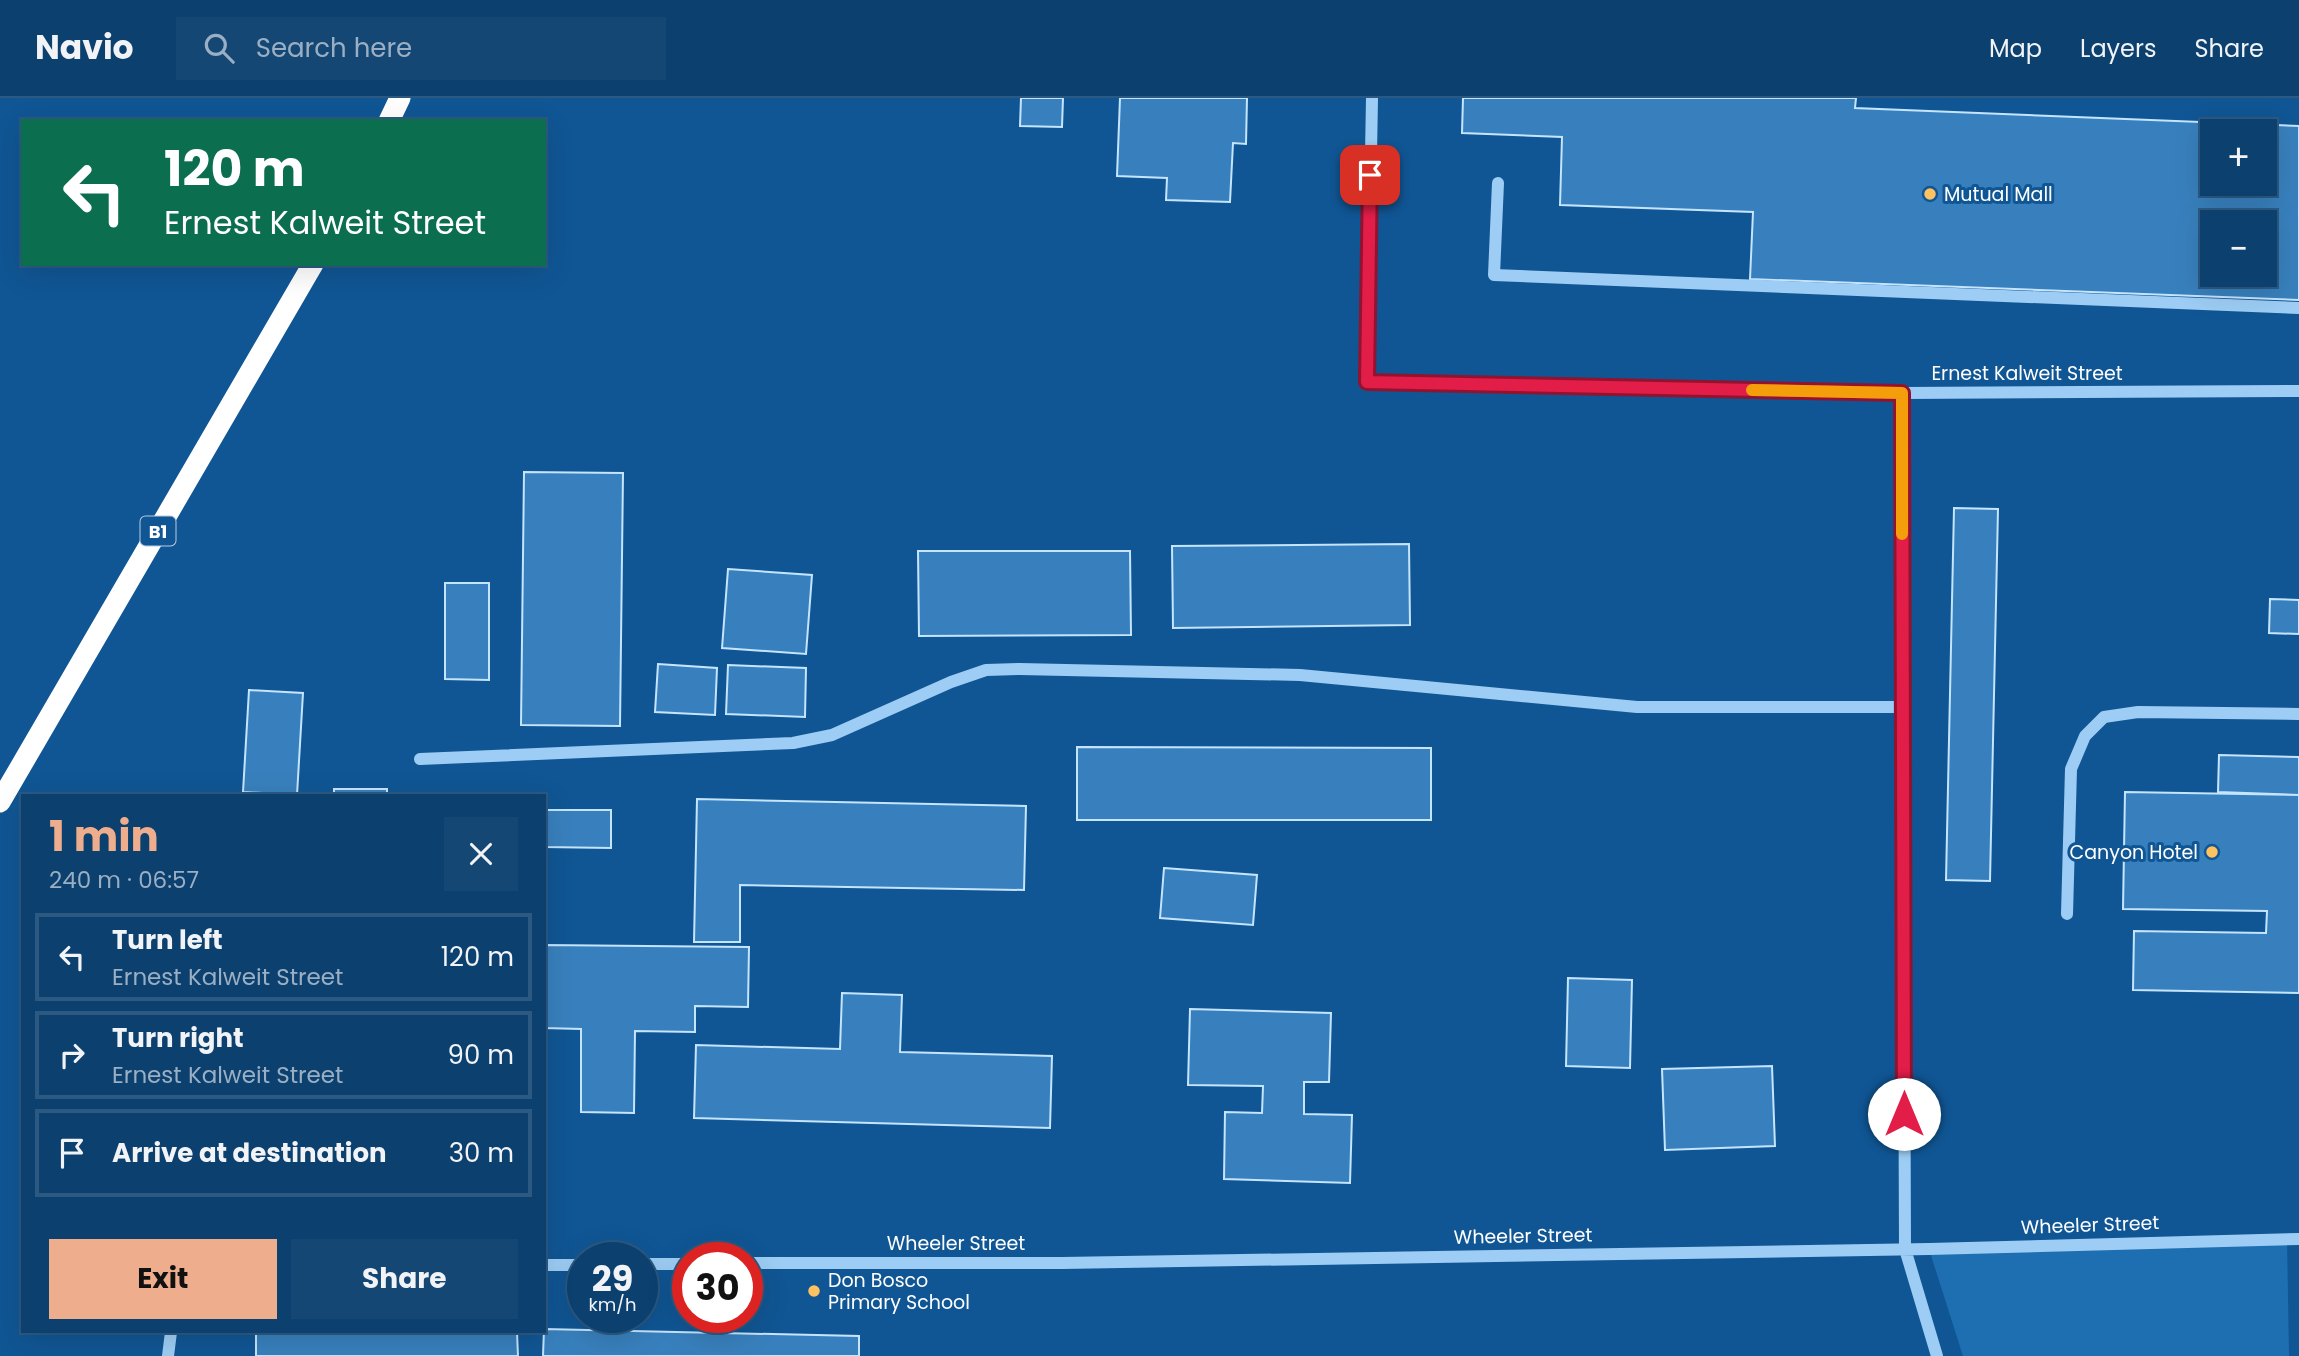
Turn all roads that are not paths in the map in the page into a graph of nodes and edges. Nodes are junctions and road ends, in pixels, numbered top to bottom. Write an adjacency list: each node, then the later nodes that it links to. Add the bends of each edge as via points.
1 (400, 98): 3 (highway)
2 (1372, 98): 8 (street, Ernest Kalweit Street, via 1367,382)
3 (389, 119)
4 (1498, 183): 6 (street, via 1494,275)
5 (312, 266): 12 (highway, B1)
6 (2299, 308)
7 (2299, 391): 8 (street, Ernest Kalweit Street)
8 (1902, 393): 9 (street)
9 (1902, 706): 11 (street, via 1637,707 1300,675 986,670 832,735 793,743); 15 (street)
10 (2299, 714): 13 (street, via 2138,712 2104,717 2085,736 2071,769)
11 (419, 759)
12 (0, 802)
13 (2067, 914)
14 (2299, 1238): 15 (street, Wheeler Street)
15 (1905, 1250): 16 (street, Wheeler Street); 21 (street)
16 (763, 1263)
17 (546, 1265): 18 (street)
18 (567, 1265)
19 (172, 1333): 20 (street)
20 (167, 1356)
21 (1937, 1356)

